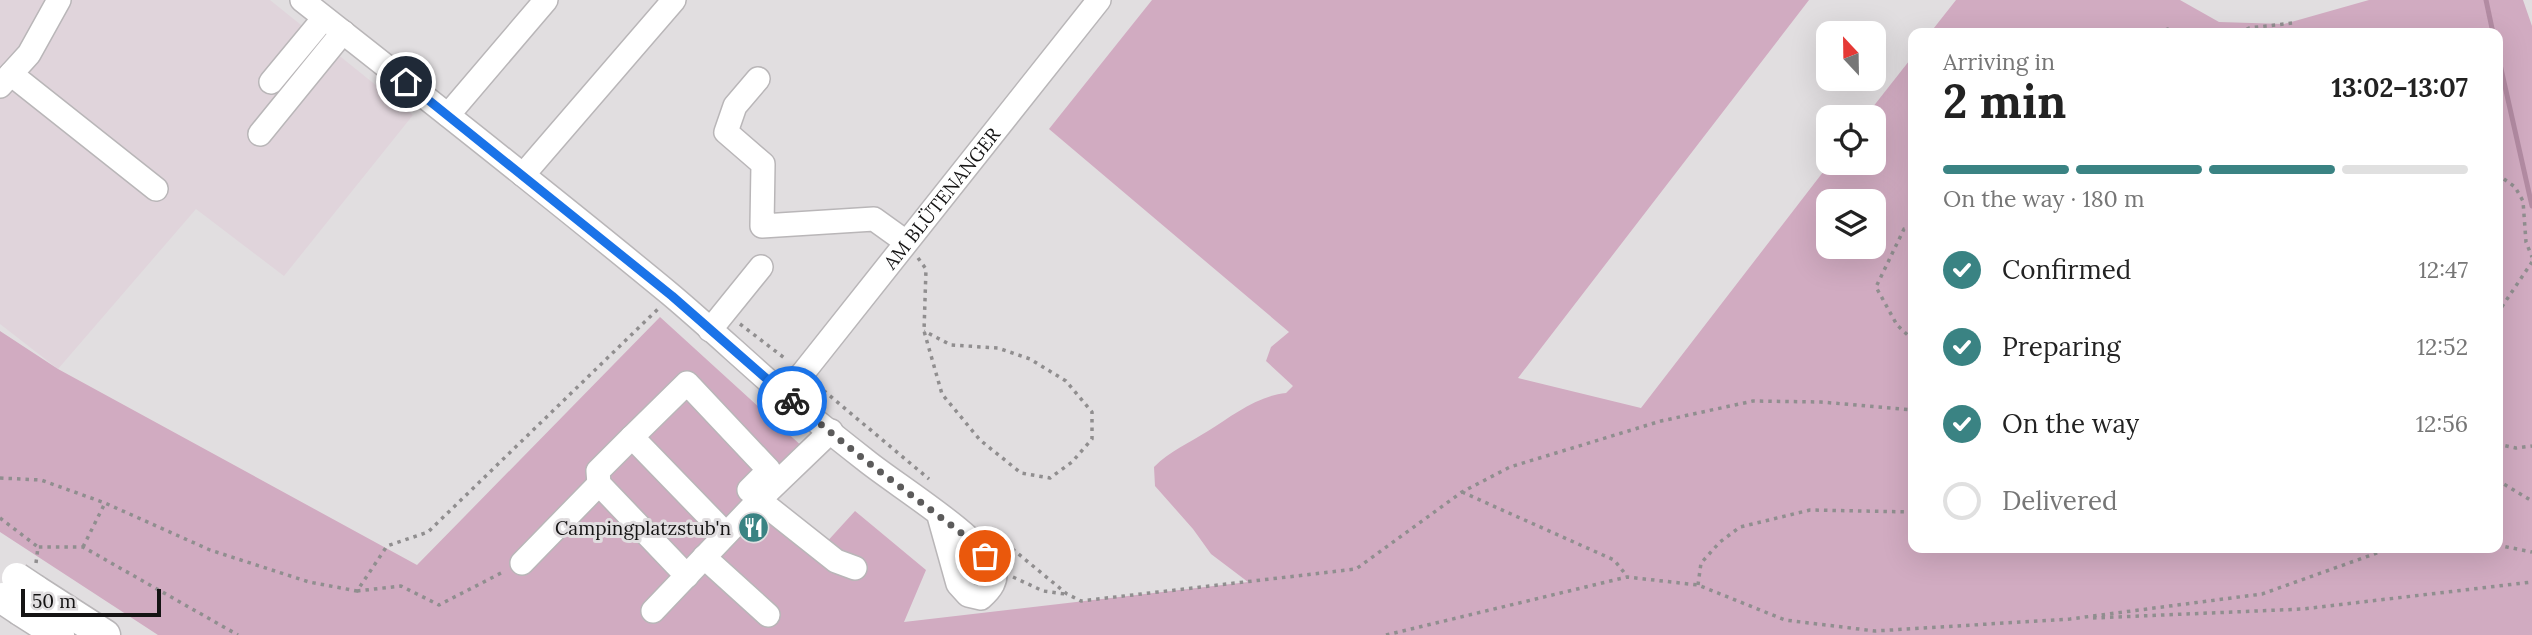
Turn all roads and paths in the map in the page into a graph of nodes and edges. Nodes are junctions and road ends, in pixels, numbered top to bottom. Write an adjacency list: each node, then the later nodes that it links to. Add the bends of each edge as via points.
1 (59, 0): 10 (street, via 29,54)
2 (546, 0): 12 (street)
3 (674, 0): 14 (street)
4 (1099, 0): 18 (street, AM BLÜTENANGER)
5 (318, 7): 8 (street); 11 (street)
6 (2293, 23): 7 (path)
7 (2249, 28)
8 (343, 32): 12 (street); 13 (street)
9 (758, 79): 18 (street, via 735,106 726,132 763,164 762,226 874,219)
10 (5, 80): 16 (street)
11 (271, 82)
12 (448, 115): 14 (street)
13 (260, 134)
14 (523, 175): 21 (street)
15 (2503, 178): 19 (path, via 2523,201)
16 (156, 189)
17 (1908, 228): 25 (path, via 1875,287)
18 (906, 242): 24 (path, via 926,269); 26 (street, AM BLÜTENANGER)
19 (2532, 260): 22 (path)
20 (761, 267): 23 (street)
21 (672, 296): 23 (street); 57 (path, via 428,532 387,546)
22 (2503, 305)
23 (710, 330): 26 (street)
24 (924, 331): 24 (path, via 942,394 980,440 1021,473 1050,478 1092,439 1092,412 1066,381 1030,359 998,348 951,345)
25 (1908, 335)
26 (783, 394): 28 (street)
27 (1908, 410): 35 (path, via 1753,401 1619,432 1510,467)
28 (831, 431): 36 (street); 40 (street)
29 (632, 437): 34 (street, via 598,471); 36 (street, via 687,383 769,470 747,493); 42 (street)
30 (2503, 445): 31 (path)
31 (2532, 446)
32 (0, 478): 38 (path, via 41,480)
33 (2503, 484): 37 (path)
34 (600, 485): 49 (street); 52 (street)
35 (1462, 492): 50 (path, via 1356,569 1081,601 1043,591); 53 (path, via 1615,561)
36 (758, 501): 42 (street); 51 (street, via 836,561)
37 (2532, 501)
38 (106, 503): 45 (path); 57 (path, via 210,550 309,582)
39 (1908, 512): 55 (path, via 1810,510 1740,527 1700,563)
40 (939, 516): 50 (street, via 976,544); 50 (street, via 958,584 968,594 981,598 990,590 995,579)
41 (0, 518): 44 (path)
42 (726, 534): 48 (street)
43 (2503, 546): 46 (path)
44 (38, 547): 45 (path); 56 (path)
45 (83, 547): 64 (path)
46 (2532, 552)
47 (2377, 553): 60 (path, via 2262,594)
48 (704, 557): 52 (street); 59 (street)
49 (522, 563): 57 (path, via 439,605 401,586)
50 (993, 567)
51 (855, 568)
52 (687, 576): 58 (street)
53 (1627, 577): 55 (path); 65 (path)
54 (2532, 582): 60 (path, via 2303,609)
55 (1698, 585): 61 (path, via 1786,620 1875,631)
56 (16, 586): 62 (main road); 63 (main road)
57 (357, 591)
58 (653, 611)
59 (768, 615)
60 (2070, 619): 61 (path)
61 (1900, 629): 66 (path)
62 (60, 635)
63 (104, 635)
64 (238, 635)
65 (1386, 635)
66 (1895, 635)

